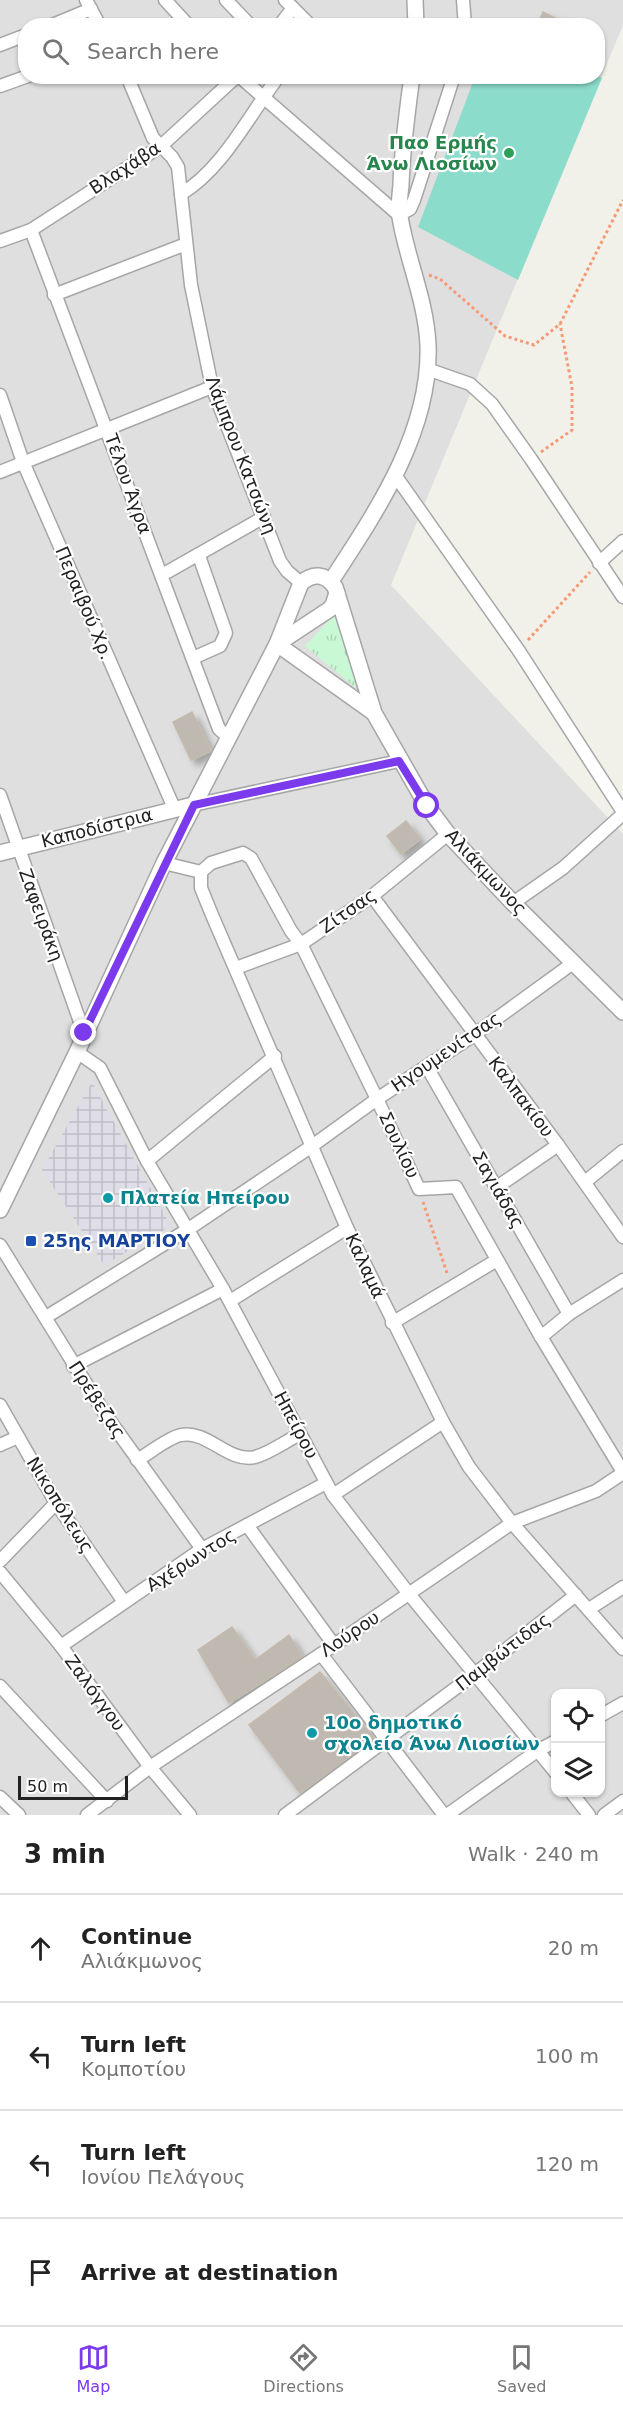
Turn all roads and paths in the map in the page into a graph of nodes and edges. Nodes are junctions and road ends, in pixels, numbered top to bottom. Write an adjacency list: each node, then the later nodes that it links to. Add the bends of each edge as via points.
1 (165, 0): 9 (street)
2 (226, 0): 10 (street)
3 (415, 0): 13 (street)
4 (423, 0): 14 (street)
5 (463, 0): 15 (street)
6 (289, 4): 11 (street); 12 (street)
7 (89, 5): 8 (street)
8 (65, 18)
9 (182, 18)
10 (243, 18)
11 (283, 18)
12 (303, 18)
13 (416, 18)
14 (418, 18)
15 (464, 18)
16 (18, 38): 17 (street)
17 (0, 45)
18 (18, 80): 25 (street)
19 (131, 84): 27 (street, Λάμπρου Κατσώνη, via 149,129)
20 (229, 84): 27 (street, Βλαχάβα)
21 (247, 84): 26 (street)
22 (273, 84): 26 (street)
23 (411, 84): 30 (street)
24 (451, 84): 30 (street, via 414,200)
25 (0, 86)
26 (263, 98): 28 (street, via 216,164 195,186); 30 (street)
27 (161, 146): 28 (street, Λάμπρου Κατσώνη, via 178,167); 31 (street, Βλαχάβα)
28 (181, 194): 33 (street, Λάμπρου Κατσώνη)
29 (623, 200): 36 (path)
30 (399, 215): 34 (street)
31 (31, 230): 32 (street, Βλαχάβα); 35 (street, Τέλου Άγρα)
32 (0, 241)
33 (186, 244): 35 (street); 38 (street, Λάμπρου Κατσώνη)
34 (414, 271): 36 (path, via 440,279 505,336 534,345); 37 (street, via 426,318)
35 (54, 295): 40 (street, Τέλου Άγρα)
36 (560, 324): 41 (path, via 572,387 572,430)
37 (427, 369): 41 (street, via 464,381 482,393); 44 (street, via 410,441)
38 (212, 387): 40 (street); 45 (street, Λάμπρου Κατσώνη)
39 (0, 395): 42 (street, Περαιβού Χρ.)
40 (108, 430): 42 (street); 49 (street, Τέλου Άγρα)
41 (531, 459): 48 (street)
42 (23, 462): 43 (street); 61 (street, Περαιβού Χρ.)
43 (0, 472)
44 (395, 475): 51 (street); 54 (street)
45 (264, 517): 47 (street); 50 (street, Λάμπρου Κατσώνη, via 280,561)
46 (623, 540): 48 (street)
47 (199, 556): 49 (street); 55 (street, via 226,633 220,646)
48 (599, 563): 52 (street); 54 (path)
49 (162, 575): 55 (street, Τέλου Άγρα)
50 (301, 584): 51 (street, via 320,576); 53 (street)
51 (334, 587): 53 (street, via 336,600 330,609); 56 (street, Αλιάκμωνος)
52 (623, 597)
53 (277, 644): 56 (street, Αλιάκμωνος); 57 (street)
54 (519, 651): 62 (street)
55 (193, 658): 57 (street, Τέλου Άγρα, via 219,729)
56 (374, 713): 58 (street, Αλιάκμωνος)
57 (228, 737): 60 (street)
58 (399, 761): 60 (street); 63 (street, Αλιάκμωνος)
59 (0, 795): 64 (street, Ζαφειράκη)
60 (194, 805): 61 (street, Καποδίστρια); 66 (street)
61 (174, 808): 64 (street, Καποδίστρια)
62 (623, 813): 69 (street, via 563,868)
63 (448, 834): 68 (street, Ζίτσας); 69 (street, Αλιάκμωνος)
64 (17, 849): 65 (street, Καποδίστρια); 74 (street, Ζαφειράκη)
65 (0, 853)
66 (164, 863): 67 (street); 74 (street)
67 (201, 872): 70 (street, Σουλίου, via 211,863 243,853 251,858); 72 (street, Καλαμά, via 201,888)
68 (372, 896): 70 (street, Ζίτσας); 75 (street, Καλπακίου)
69 (513, 903): 71 (street, Αλιάκμωνος)
70 (301, 944): 72 (street, Ζίτσας); 79 (street, Σουλίου)
71 (573, 963): 73 (street, Αλιάκμωνος); 75 (street, Ηγουμενίτσας)
72 (236, 969): 77 (street, Καλαμά)
73 (623, 1012)
74 (84, 1033): 76 (street)
75 (474, 1035): 78 (street, Ηγουμενίτσας); 80 (street, Καλπακίου)
76 (77, 1052): 83 (street, Ηπείρου, via 100,1068); 87 (street)
77 (275, 1056): 81 (street, Καλαμά); 83 (street)
78 (427, 1067): 79 (street, Ηγουμενίτσας); 85 (street, Σαγιάδας)
79 (377, 1099): 81 (street, Ηγουμενίτσας); 86 (street, Σουλίου)
80 (558, 1145): 84 (street, Καλπακίου); 85 (street)
81 (312, 1146): 88 (street, Καλαμά); 89 (street, Ηγουμενίτσας)
82 (623, 1151): 84 (street)
83 (147, 1161): 89 (street, Ηπείρου)
84 (585, 1182): 90 (street, Καλπακίου)
85 (497, 1187): 97 (street, Σαγιάδας)
86 (419, 1189): 92 (street, Σουλίου, via 456,1186); 94 (path)
87 (0, 1210)
88 (347, 1228): 96 (street); 99 (street, Καλαμά)
89 (187, 1230): 95 (street, Ηπείρου); 98 (street, Ηγουμενίτσας)
90 (623, 1236)
91 (0, 1245): 98 (street, Πρέβεζας)
92 (496, 1260): 94 (street); 100 (street, Σουλίου)
93 (623, 1280): 97 (street)
94 (452, 1286): 99 (street)
95 (224, 1289): 96 (street, Ηπείρου); 101 (street)
96 (230, 1301): 104 (street, Ηπείρου)
97 (569, 1314): 100 (street)
98 (46, 1317): 101 (street, Πρέβεζας)
99 (392, 1323): 103 (street, Καλαμά)
100 (541, 1337): 108 (street, Σουλίου)
101 (73, 1366): 107 (street, Πρέβεζας)
102 (0, 1405): 105 (street, Νικοπόλεως)
103 (443, 1422): 110 (street); 112 (street, Καλαμά, via 468,1467)
104 (300, 1434): 107 (street, via 254,1457 226,1452 192,1434 179,1435); 109 (street, Ηπείρου)
105 (18, 1437): 106 (street); 111 (street, Νικοπόλεως)
106 (0, 1445)
107 (137, 1460): 114 (street, Πρέβεζας)
108 (623, 1473): 112 (street, Λούρου, via 597,1491)
109 (326, 1483): 110 (street, Ηπείρου); 113 (street, Αχέρωντος)
110 (333, 1495): 118 (street, Ηπείρου)
111 (56, 1503): 115 (street); 120 (street, Νικοπόλεως)
112 (512, 1523): 118 (street, Λούρου); 119 (street, Καλαμά)
113 (247, 1525): 114 (street, Αχέρωντος); 122 (street)
114 (202, 1549): 120 (street, Αχέρωντος)
115 (0, 1561)
116 (0, 1572): 123 (street, Ζαλόγγου)
117 (623, 1587): 121 (street)
118 (409, 1594): 122 (street, Λούρου); 126 (street, Ηπείρου)
119 (576, 1594): 121 (street, Καλαμά); 126 (street, Παμβώτιδας)
120 (124, 1602): 123 (street, Αχέρωντος)
121 (588, 1609): 124 (street, Καλαμά)
122 (334, 1645): 125 (street, Λούρου)
123 (61, 1646): 133 (street, Ζαλόγγου)
124 (623, 1649)
125 (321, 1654): 130 (street); 133 (street, Λούρου)
126 (476, 1673): 130 (street, Παμβώτιδας); 132 (street, Ηπείρου)
127 (0, 1686): 137 (street)
128 (623, 1703): 129 (street)
129 (605, 1713)
130 (387, 1740): 142 (street, Παμβώτιδας); 143 (street)
131 (551, 1742): 132 (street)
132 (537, 1751): 134 (street, Ηπείρου); 143 (street)
133 (150, 1767): 137 (street, Λούρου); 141 (street, Ζαλόγγου)
134 (551, 1768)
135 (0, 1797): 139 (street)
136 (575, 1797): 144 (street)
137 (106, 1801): 140 (street, Λούρου)
138 (623, 1801): 145 (street)
139 (19, 1815)
140 (87, 1815)
141 (190, 1815)
142 (285, 1815)
143 (445, 1815)
144 (589, 1815)
145 (604, 1815)

